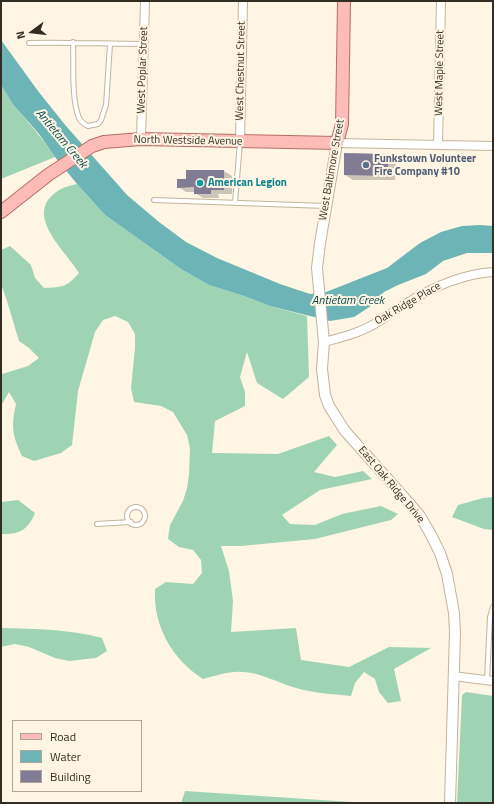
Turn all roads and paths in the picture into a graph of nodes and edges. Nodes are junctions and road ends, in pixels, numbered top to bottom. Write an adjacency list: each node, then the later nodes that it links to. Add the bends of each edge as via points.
1 (145, 1): 8 (street, West Poplar Street)
2 (243, 1): 10 (street, West Chestnut Street)
3 (344, 1): 11 (main road, West Baltimore Street, via 342,124)
4 (441, 1): 12 (street, West Maple Street)
5 (29, 42): 6 (lane)
6 (73, 42): 7 (lane); 7 (lane, via 75,98 80,119 88,126 98,124 104,113)
7 (110, 44): 8 (lane)
8 (144, 44): 9 (street, West Poplar Street)
9 (141, 139): 10 (main road, North Westside Avenue); 17 (main road, North Westside Avenue, via 114,140 92,146 48,175)
10 (240, 141): 11 (main road, North Westside Avenue); 15 (lane)
11 (337, 143): 12 (street); 16 (street, West Baltimore Street)
12 (438, 145): 13 (street)
13 (493, 146)
14 (154, 200): 15 (lane)
15 (235, 203): 16 (lane)
16 (326, 206): 19 (street, West Baltimore Street, via 317,268)
17 (1, 212)
18 (493, 272): 20 (street, Oak Ridge Place, via 444,283 360,331)
19 (319, 291): 20 (street, East Oak Ridge Drive)
20 (324, 339): 24 (street, East Oak Ridge Drive, via 324,394 329,406 345,431 420,516 440,553 447,574 454,613)
21 (131, 522): 21 (lane, via 137,524 143,521 145,514 142,508 135,507 129,510 127,517); 22 (lane)
22 (97, 524)
23 (493, 607): 25 (lane, via 490,617)
24 (453, 676): 25 (street); 26 (street, East Oak Ridge Drive)
25 (490, 681)
26 (450, 803)

